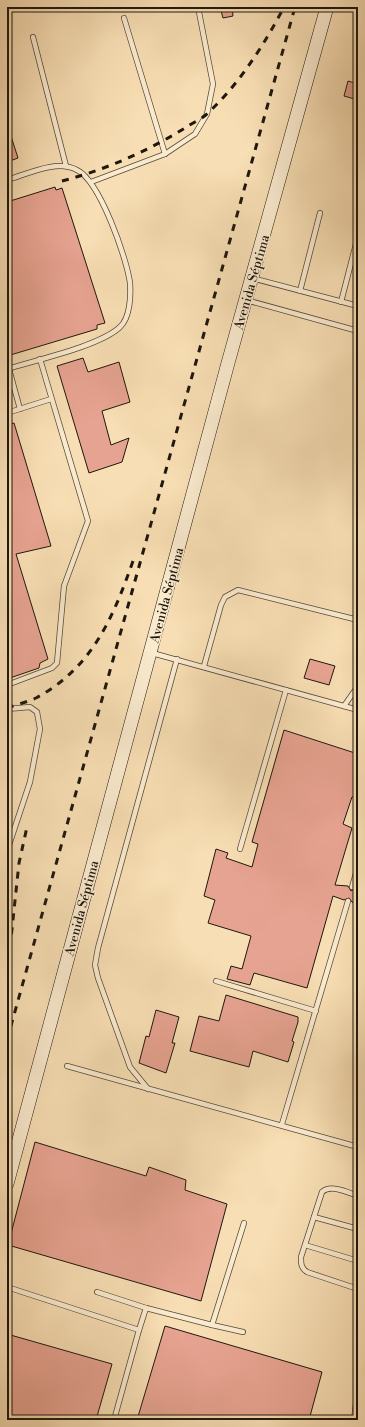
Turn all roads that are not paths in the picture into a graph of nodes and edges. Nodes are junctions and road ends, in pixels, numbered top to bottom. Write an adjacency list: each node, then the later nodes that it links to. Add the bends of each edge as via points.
1 (198, 7): 5 (lane, via 212,84 208,114 195,134)
2 (327, 7): 11 (street, Avenida Séptima)
3 (124, 18): 5 (lane)
4 (33, 37): 6 (lane)
5 (165, 154): 8 (lane)
6 (66, 166): 7 (lane, via 52,166); 8 (lane, via 78,170)
7 (7, 180)
8 (91, 182): 17 (lane, via 102,199 125,259 130,284 127,313 121,326 104,339)
9 (320, 213): 12 (lane)
10 (358, 236): 14 (lane)
11 (252, 278): 12 (lane); 13 (street, Avenida Séptima)
12 (300, 291): 14 (lane)
13 (246, 300): 16 (lane); 23 (street, Avenida Séptima)
14 (341, 302): 15 (lane)
15 (358, 306)
16 (358, 331)
17 (40, 359): 18 (lane); 19 (lane)
18 (8, 369): 20 (lane)
19 (51, 399): 20 (lane); 26 (lane, via 88,521 64,586 57,663 52,668)
20 (20, 409): 21 (lane)
21 (7, 413)
22 (358, 620): 25 (lane, via 238,590 225,597 221,605)
23 (150, 653): 24 (lane); 43 (street, Avenida Séptima)
24 (177, 659): 25 (lane); 40 (lane, via 95,965 130,1067)
25 (204, 666): 28 (lane)
26 (7, 685)
27 (358, 686): 29 (lane)
28 (286, 690): 29 (lane); 32 (lane)
29 (344, 706): 31 (lane)
30 (7, 709): 33 (lane, via 30,707 37,712 40,729 30,782)
31 (358, 710)
32 (240, 849)
33 (7, 851)
34 (358, 866): 35 (lane)
35 (352, 887)
36 (348, 901): 38 (lane)
37 (216, 981): 38 (lane)
38 (316, 1011): 41 (lane)
39 (67, 1066): 40 (lane)
40 (148, 1089): 41 (lane)
41 (282, 1124): 42 (lane)
42 (358, 1147)
43 (7, 1184)
44 (358, 1196): 45 (lane, via 332,1188 325,1189 320,1196)
45 (314, 1217): 47 (lane); 48 (lane)
46 (244, 1223): 54 (lane)
47 (358, 1229)
48 (305, 1245): 49 (lane); 51 (lane, via 301,1257 302,1269)
49 (358, 1261)
50 (7, 1287): 55 (lane)
51 (358, 1289)
52 (97, 1292): 53 (lane)
53 (146, 1308): 54 (lane); 55 (lane)
54 (212, 1324): 56 (lane)
55 (139, 1330): 58 (lane)
56 (243, 1332)
57 (356, 1403): 59 (lane)
58 (114, 1420)
59 (354, 1420)

